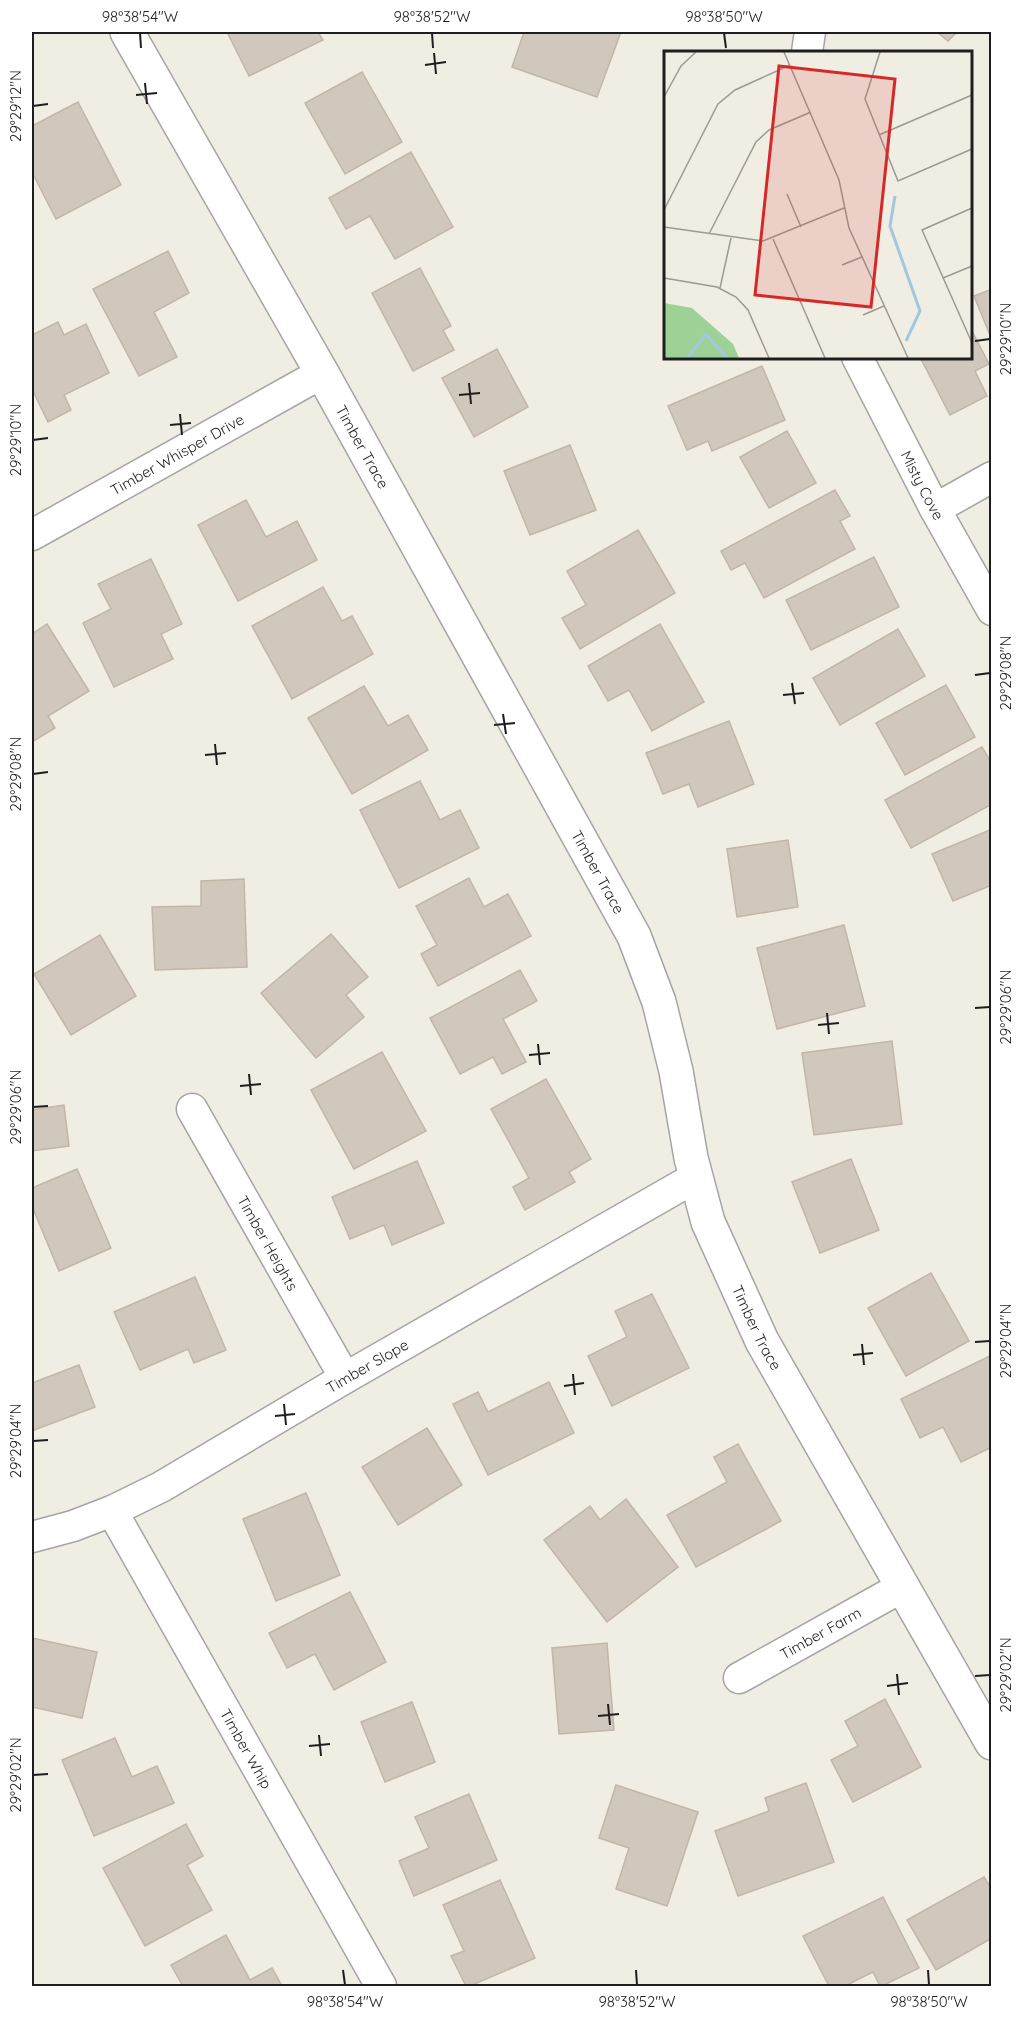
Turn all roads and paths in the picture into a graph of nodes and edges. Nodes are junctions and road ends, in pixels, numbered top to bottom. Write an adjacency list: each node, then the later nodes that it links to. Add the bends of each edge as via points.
1 (127, 32): 5 (street, Timber Trace)
2 (810, 32): 3 (street)
3 (807, 51)
4 (858, 358): 7 (street, Misty Cove)
5 (322, 373): 8 (street, Timber Whisper Drive); 11 (street, Timber Trace, via 634,936 659,1002)
6 (992, 477): 7 (street)
7 (935, 509): 9 (street, Misty Cove)
8 (32, 535)
9 (992, 610)
10 (192, 1109): 12 (street, Timber Heights)
11 (696, 1177): 12 (street, Timber Slope); 15 (street, Timber Trace, via 708,1222 762,1341)
12 (345, 1378): 13 (street, Timber Slope)
13 (112, 1512): 14 (street, Timber Slope); 18 (street, Timber Whip)
14 (32, 1537)
15 (902, 1587): 16 (street, Timber Farm); 17 (street, Timber Trace)
16 (739, 1678)
17 (992, 1743)
18 (381, 1986)

